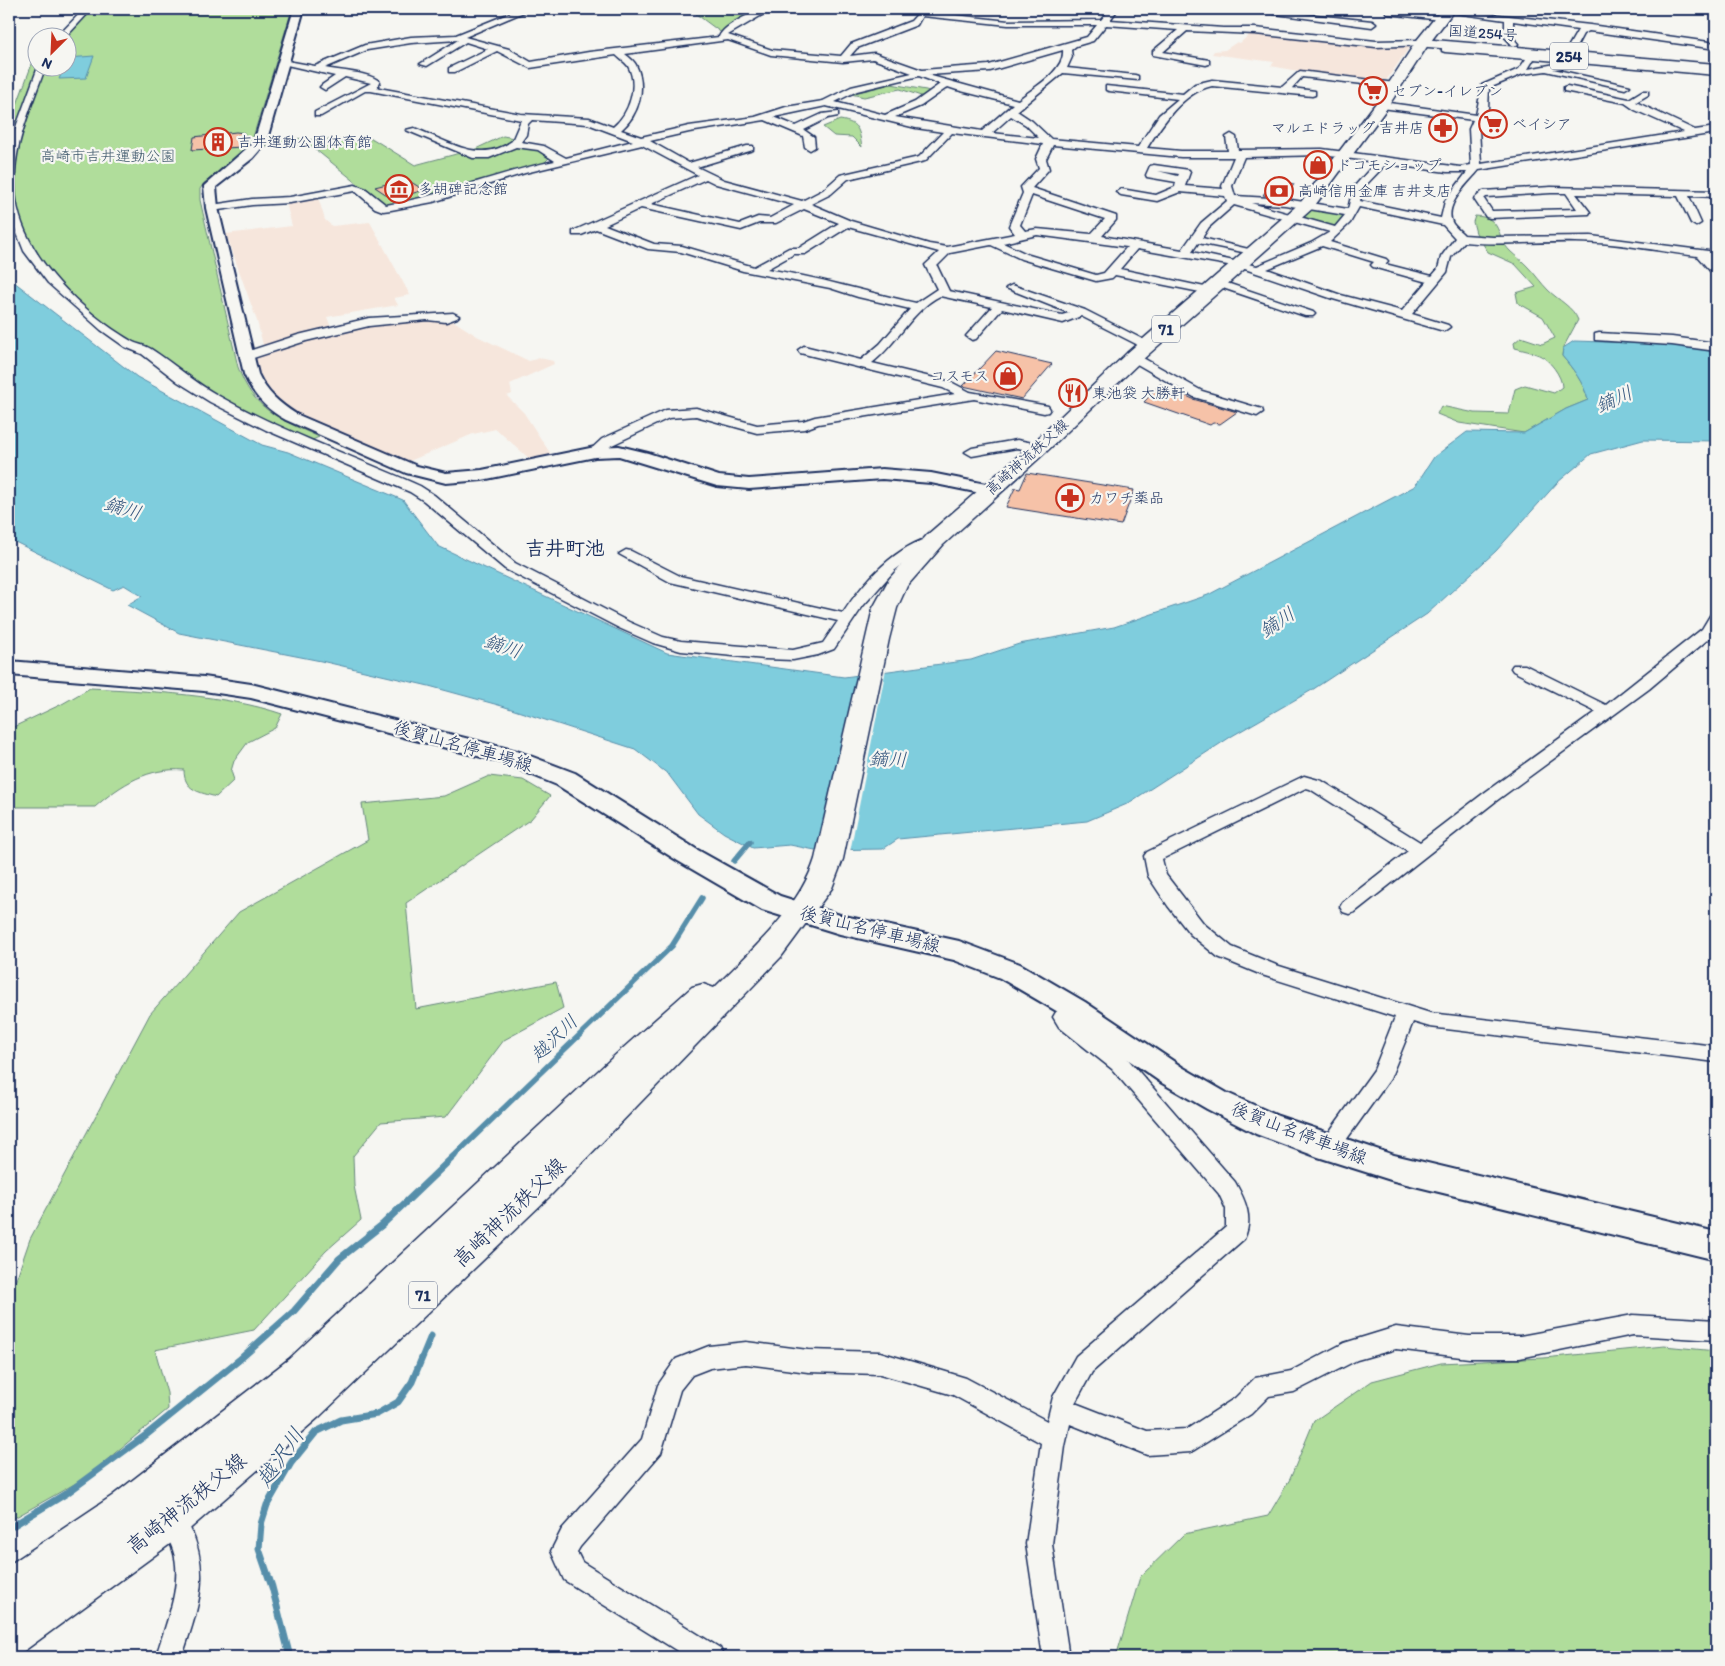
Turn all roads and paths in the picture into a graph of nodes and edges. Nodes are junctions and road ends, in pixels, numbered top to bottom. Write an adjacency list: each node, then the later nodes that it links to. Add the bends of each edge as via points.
1 (88, 9): 12 (street)
2 (299, 9): 32 (street)
3 (526, 9): 15 (street)
4 (768, 9): 16 (street, via 728,30 723,36)
5 (1114, 9): 10 (street)
6 (1259, 9): 11 (street)
7 (1392, 10): 8 (street); 11 (street)
8 (1446, 12): 9 (street); 20 (main road, 高崎神流秩父線 / 71)
9 (1508, 18): 14 (street); 22 (street, via 1509,28 1504,32)
10 (1104, 22): 13 (street); 21 (street, via 1094,36); 31 (street, via 1008,23 920,13 912,24 854,46)
11 (1372, 24): 19 (street)
12 (70, 28)
13 (1185, 28): 19 (street, via 1255,31); 33 (street, via 1156,53)
14 (1590, 28): 25 (street, via 1580,32); 27 (street)
15 (460, 38): 18 (street); 24 (street); 34 (street)
16 (727, 38): 29 (street); 31 (street, via 751,44 762,51)
17 (1450, 39): 22 (street)
18 (402, 41): 30 (street); 36 (street, via 365,48)
19 (1364, 43): 20 (street)
20 (1422, 43): 22 (main road, 国道254号 / 254); 28 (main road, 国道254号 / 254); 51 (main road, 高崎神流秩父線 / 71)
21 (1073, 44): 38 (street, via 1067,49 1068,57); 43 (street, via 990,68)
22 (1510, 46): 28 (street); 35 (main road, 国道254号 / 254)
23 (1716, 46): 27 (street)
24 (496, 48): 29 (street, via 530,65); 37 (street)
25 (1570, 49): 27 (street); 28 (street)
26 (1445, 50): 28 (street)
27 (1687, 50): 35 (street)
28 (1528, 51): 35 (main road, 国道254号 / 254); 41 (street)
29 (619, 53): 84 (street, via 632,65 637,87 632,112)
30 (396, 55)
31 (843, 59): 43 (street, via 874,56)
32 (282, 62): 36 (street); 112 (street, via 260,143 254,152 210,186)
33 (1206, 62)
34 (424, 64)
35 (1715, 66)
36 (318, 68): 42 (street)
37 (452, 70)
38 (1061, 70): 46 (street); 68 (street)
39 (1544, 70): 40 (street, via 1554,65); 41 (street); 47 (street)
40 (1611, 70): 44 (street); 47 (street)
41 (1522, 71): 79 (street, via 1485,87 1483,109)
42 (345, 73): 53 (street); 54 (street, via 376,82)
43 (920, 74): 49 (street); 67 (street, via 854,89)
44 (1638, 74): 48 (street, via 1662,71); 52 (street)
45 (37, 78): 169 (street, via 10,154 11,198 16,221 34,258 49,276 101,324 130,345 144,350 188,383 249,416 415,489 510,566 658,640 681,646 793,655 829,646)
46 (1135, 78)
47 (1599, 80): 52 (street)
48 (1707, 82)
49 (948, 83): 68 (street); 78 (street, via 918,104)
50 (1164, 86): 58 (street)
51 (1395, 86): 57 (street, via 1300,74); 69 (main road, 高崎神流秩父線 / 71)
52 (1625, 86): 63 (street)
53 (325, 87)
54 (372, 88): 62 (street); 74 (street, via 363,89)
55 (1109, 88): 58 (street)
56 (1567, 89): 63 (street)
57 (1285, 90): 58 (street, via 1212,83 1198,86); 59 (street)
58 (1190, 93): 61 (street); 94 (street, via 1162,117)
59 (1312, 93)
60 (1645, 93): 66 (street)
61 (1208, 94)
62 (398, 95): 64 (street); 65 (street)
63 (1607, 96): 66 (street); 71 (street)
64 (421, 99): 70 (street); 76 (street)
65 (386, 102)
66 (1630, 102): 85 (street)
67 (826, 103): 72 (street); 78 (street)
68 (1020, 103): 73 (street)
69 (1382, 105): 79 (street); 96 (main road, 高崎神流秩父線 / 71)
70 (407, 106)
71 (1604, 108)
72 (786, 110): 77 (street); 80 (street)
73 (1011, 111): 86 (street); 90 (street)
74 (318, 114)
75 (835, 114): 80 (street)
76 (531, 117): 84 (street, via 583,119); 91 (street, via 523,123 523,133)
77 (765, 117): 82 (street); 89 (street, via 689,129)
78 (887, 117): 83 (street)
79 (1477, 118): 100 (street, via 1474,129)
80 (813, 121): 82 (street)
81 (411, 130): 91 (street, via 461,152 481,157)
82 (796, 130): 92 (street, via 809,137)
83 (950, 130): 86 (street); 110 (street, via 922,159 844,177 827,192)
84 (613, 131): 89 (street)
85 (1699, 133): 87 (street); 100 (street)
86 (984, 135): 90 (street)
87 (1715, 136)
88 (1230, 137): 95 (street)
89 (642, 141): 97 (street); 99 (street)
90 (1048, 141): 94 (street); 102 (street, via 1041,159 1044,170)
91 (516, 144): 97 (street, via 541,148)
92 (810, 147)
93 (750, 148): 99 (street)
94 (1140, 151): 95 (street)
95 (1236, 153): 96 (street, via 1322,152); 107 (street, via 1239,159 1227,182)
96 (1345, 155): 98 (street); 111 (main road, 高崎神流秩父線 / 71)
97 (563, 161): 112 (street, via 522,170 429,200 387,208 355,188 290,200)
98 (1382, 162): 100 (street, via 1460,170); 113 (street, via 1358,187)
99 (688, 167): 101 (street)
100 (1476, 167): 108 (street)
101 (705, 176): 109 (street); 110 (street)
102 (1026, 190): 121 (street, via 1028,193 1014,226); 122 (street, via 1112,218)
103 (1569, 190): 105 (street); 108 (street, via 1495,192); 108 (street, via 1585,212 1490,214)
104 (1121, 192): 107 (street, via 1157,198 1180,184)
105 (1682, 193): 106 (street); 117 (street)
106 (1716, 194)
107 (1231, 197): 111 (street); 114 (street); 124 (street, via 1205,225)
108 (1464, 199): 115 (street)
109 (641, 205): 110 (street, via 741,227 758,220 772,222); 118 (street)
110 (804, 205): 116 (street)
111 (1307, 205): 113 (street); 114 (main road, 高崎神流秩父線 / 71)
112 (212, 208): 156 (street)
113 (1353, 208): 115 (street); 119 (street)
114 (1294, 218): 119 (street); 132 (main road, 高崎神流秩父線 / 71)
115 (1447, 222): 123 (street)
116 (847, 223): 128 (street); 133 (street, via 801,252 793,250)
117 (1696, 223)
118 (596, 225): 120 (street); 133 (street, via 652,247 682,249)
119 (1338, 231): 126 (street)
120 (576, 233)
121 (1022, 234): 122 (street, via 1047,232); 125 (street)
122 (1094, 238): 127 (street)
123 (1461, 238): 129 (street, via 1479,241 1591,239); 136 (street, via 1446,257 1443,270)
124 (1197, 240): 130 (street); 132 (street)
125 (993, 242): 128 (street); 134 (street, via 1025,257 1088,276 1103,278)
126 (1323, 243): 132 (street, via 1273,260); 136 (street, via 1382,261 1376,265 1388,270)
127 (1135, 245): 130 (street); 134 (street)
128 (947, 250): 140 (street, via 931,265)
129 (1700, 253): 131 (street); 135 (street)
130 (1186, 254): 132 (street)
131 (1716, 255)
132 (1251, 262): 137 (street); 138 (main road, 高崎神流秩父線 / 71)
133 (756, 270): 144 (street)
134 (1112, 271): 138 (street)
135 (1716, 271)
136 (1433, 280): 148 (street)
137 (1291, 282): 141 (street); 142 (street)
138 (1214, 287): 142 (street); 153 (main road, 高崎神流秩父線 / 71)
139 (1012, 288): 146 (street, via 1027,290 1054,305)
140 (942, 291): 143 (street); 144 (street, via 933,292)
141 (1337, 297): 145 (street); 148 (street)
142 (1266, 300): 145 (street)
143 (1000, 305): 146 (street, via 1063,319); 151 (street)
144 (917, 307): 158 (street, via 910,319)
145 (1316, 309): 149 (street)
146 (1081, 312): 153 (street)
147 (453, 316): 156 (street, via 369,322 302,338)
148 (1404, 316): 150 (street)
149 (1297, 321)
150 (1444, 327)
151 (972, 336)
152 (1599, 337): 154 (street)
153 (1148, 345): 157 (main road, 高崎神流秩父線 / 71)
154 (1716, 347)
155 (804, 350): 158 (street)
156 (247, 356): 163 (street, via 255,386 275,407 412,470 446,478 482,475)
157 (1134, 357): 161 (street, via 1198,394); 162 (main road, 高崎神流秩父線 / 71)
158 (862, 365): 159 (street, via 947,385)
159 (968, 396): 160 (street); 163 (street, via 805,425 757,429 696,412 666,414 607,442)
160 (1044, 409)
161 (1257, 412)
162 (1039, 448): 164 (street, via 1017,444); 165 (main road, 高崎神流秩父線 / 71)
163 (595, 452): 165 (street, via 619,451 642,456 717,481 749,484 882,474 931,478)
164 (972, 452)
165 (990, 490): 166 (main road, 高崎神流秩父線 / 71)
166 (935, 540): 169 (street, via 912,550 889,568); 175 (main road, 高崎神流秩父線 / 71, via 897,584 885,608 829,859 822,881)
167 (626, 554): 169 (street, via 675,579)
168 (1716, 617): 172 (street, via 1703,636)
169 (847, 619)
170 (9, 668): 175 (main road, 後賀山名停車場線, via 204,684 251,691 509,756 566,779 731,882 771,903)
171 (1519, 668): 172 (street)
172 (1608, 712): 173 (street)
173 (1422, 851): 174 (street); 177 (street, via 1316,785 1304,782 1153,856 1157,876 1174,901 1197,929 1225,952 1269,970)
174 (1349, 907)
175 (799, 912): 176 (main road, 後賀山名停車場線, via 979,958 1026,979); 184 (main road, 高崎神流秩父線 / 71, via 623,1067 302,1371); 185 (main road, 高崎神流秩父線 / 71, via 771,949 536,1187 307,1404)
176 (1075, 1009): 179 (main road, 後賀山名停車場線, via 1172,1075 1217,1101); 182 (street, via 1063,1017 1066,1022 1119,1063 1227,1188 1239,1216 1236,1232 1084,1364)
177 (1406, 1014): 178 (street, via 1430,1020); 179 (street, via 1382,1073)
178 (1716, 1054)
179 (1329, 1148): 180 (main road, 後賀山名停車場線, via 1394,1168)
180 (1716, 1246)
181 (1716, 1330): 182 (street, via 1633,1325 1520,1347 1470,1347 1396,1338 1352,1351 1294,1380 1263,1386 1243,1406 1191,1440 1147,1443)
182 (1061, 1409): 183 (street)
183 (1055, 1438): 189 (street, via 958,1386 880,1363 808,1361 746,1352 709,1357 684,1367 670,1385 652,1445 571,1538 564,1551 573,1571); 190 (street, via 1039,1544)
184 (150, 1490): 185 (street); 186 (main road, 高崎神流秩父線 / 71, via 126,1510)
185 (170, 1519): 187 (main road, 高崎神流秩父線 / 71); 188 (street, via 185,1545 189,1564 182,1612)
186 (9, 1588)
187 (9, 1636)
188 (169, 1657)
189 (711, 1657)
190 (1056, 1657)

